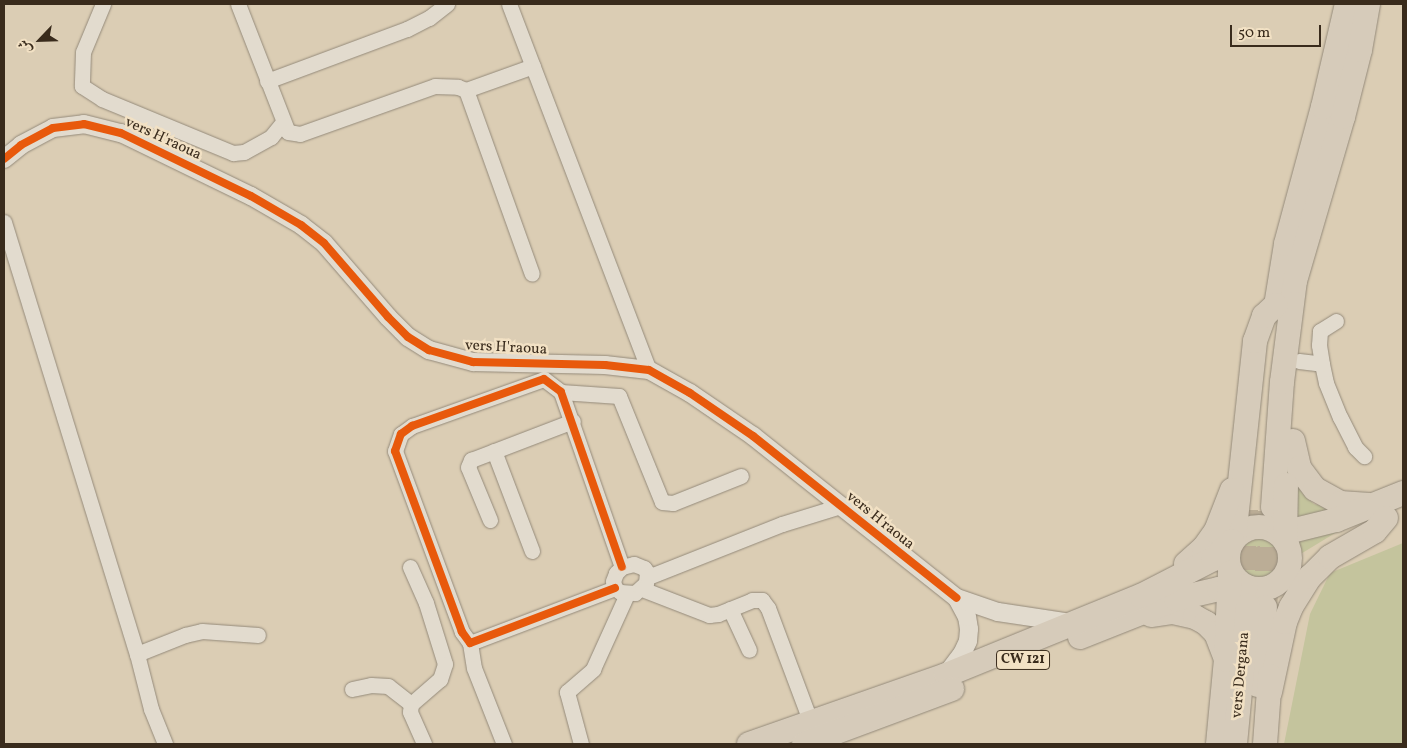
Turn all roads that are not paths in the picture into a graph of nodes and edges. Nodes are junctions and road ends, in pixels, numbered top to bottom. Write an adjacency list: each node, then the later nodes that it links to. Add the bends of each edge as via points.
1 (103, 4): 10 (street, via 83,52 82,86 102,99 233,153 244,152 272,137)
2 (238, 4): 8 (street)
3 (446, 4): 8 (street, via 429,18 407,29)
4 (509, 4): 7 (street)
5 (1347, 4): 15 (highway, via 1286,244)
6 (1368, 4): 14 (highway, via 1343,117)
7 (533, 66): 9 (street); 18 (street)
8 (267, 80): 10 (street)
9 (466, 90): 10 (street, via 435,86 300,134 288,132); 13 (street)
10 (283, 122)
11 (4, 160): 18 (street, vers H'raoua, via 21,145 53,128 84,124 121,133 251,196 300,225 324,243 408,337 429,350 473,362 605,365)
12 (4, 222): 47 (street)
13 (532, 274)
14 (1295, 281): 15 (highway, via 1265,507); 17 (highway, via 1305,312)
15 (1276, 305): 24 (highway, via 1264,316 1255,341)
16 (1336, 321): 17 (street, via 1320,331 1319,345)
17 (1310, 362): 21 (highway); 23 (street, via 1355,447)
18 (649, 370): 27 (street, vers H'raoua, via 690,393 753,436)
19 (561, 392): 20 (street); 25 (street, via 618,396 662,502 673,503); 45 (street, via 544,380 412,426 401,434 395,451 462,632)
20 (573, 421): 22 (street); 34 (street)
21 (1293, 441): 28 (highway, via 1302,474 1316,490 1353,505); 30 (highway, via 1288,463)
22 (494, 450): 29 (street, via 471,460 468,467); 32 (street)
23 (1364, 456)
24 (1242, 460): 31 (highway); 36 (highway, via 1216,531 1204,548)
25 (741, 476)
26 (1403, 493): 28 (highway)
27 (840, 506): 37 (street, via 782,524); 40 (street, vers H'raoua)
28 (1390, 511): 30 (highway, via 1336,520); 35 (highway, via 1310,555); 51 (highway, via 1375,531 1330,557 1302,589 1285,622)
29 (490, 520)
30 (1283, 536): 31 (highway, via 1260,526 1249,528); 35 (highway, via 1290,558)
31 (1233, 540): 36 (highway, via 1213,559); 39 (highway, via 1228,561)
32 (532, 551)
33 (410, 567): 52 (street, via 426,603 445,664 440,679)
34 (622, 567): 37 (street, via 640,565 644,568); 38 (street, via 614,580)
35 (1282, 578): 39 (highway, via 1262,589); 51 (highway)
36 (1170, 580): 43 (highway, via 1141,596)
37 (645, 583): 38 (street); 41 (street, via 709,615)
38 (621, 591): 45 (street); 57 (street, via 593,669 567,692)
39 (1244, 591): 42 (highway, CW 121, via 1176,599); 48 (highway); 60 (highway, vers Dergana); 61 (highway)
40 (957, 598): 43 (street, via 998,612); 49 (street, via 968,617 968,641)
41 (730, 609): 46 (street); 53 (street, via 752,600 765,603)
42 (1132, 618): 48 (highway, via 1173,612 1194,617 1216,633); 53 (highway, CW 121, via 914,704)
43 (1072, 623): 49 (highway)
44 (258, 635): 47 (street, via 202,631)
45 (470, 642): 56 (street, via 474,668)
46 (749, 650)
47 (137, 654): 54 (street, via 151,709)
48 (1226, 660): 59 (highway)
49 (946, 675): 53 (highway)
50 (352, 689): 52 (street, via 388,686)
51 (1270, 692): 62 (highway)
52 (411, 704): 55 (street, via 410,712)
53 (807, 734): 58 (highway)
54 (165, 744)
55 (424, 744)
56 (504, 744)
57 (581, 744)
58 (749, 744)
59 (1218, 744)
60 (1235, 744)
61 (1252, 744)
62 (1265, 744)

